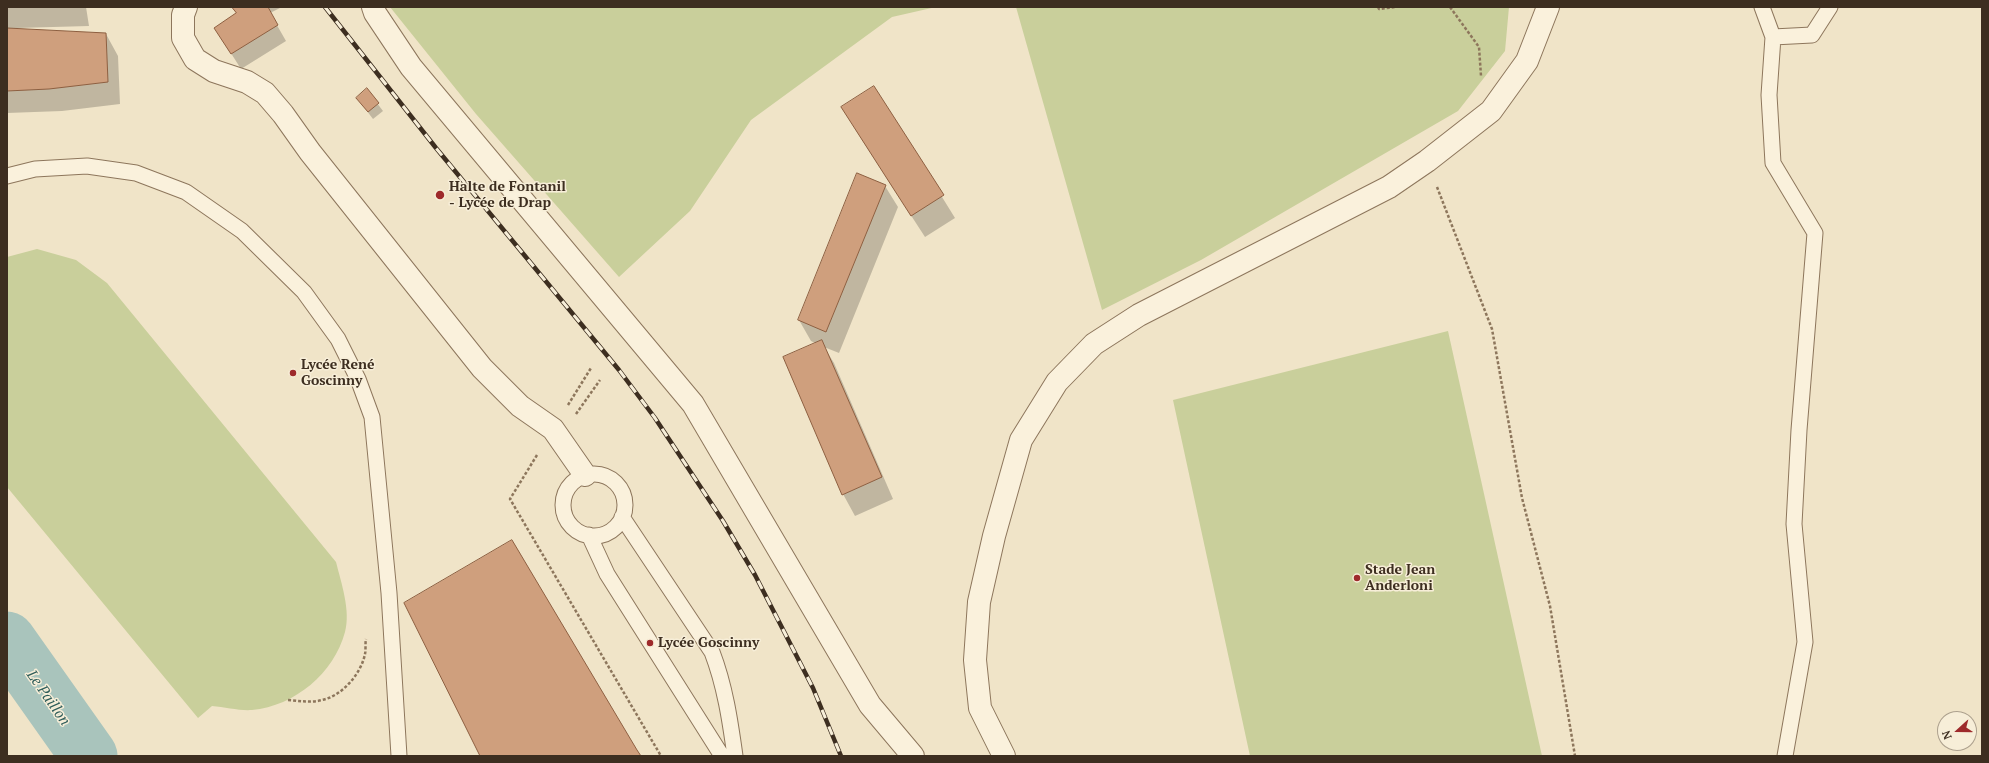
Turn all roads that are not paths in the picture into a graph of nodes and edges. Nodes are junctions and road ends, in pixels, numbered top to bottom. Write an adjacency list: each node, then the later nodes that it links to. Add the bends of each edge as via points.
1 (186, 7): 8 (street, via 183,15 183,38 195,59 214,71 248,82 265,93 482,368 520,406 553,429)
2 (373, 7): 14 (street, via 411,67 693,404 870,705)
3 (1548, 7): 15 (street, via 1527,61 1491,111 1427,161 1389,187 1139,315 1094,344 1057,382 1021,440 994,536 979,602 975,660 980,708)
4 (1762, 7): 6 (lane)
5 (1830, 7): 6 (lane, via 1812,35)
6 (1773, 37): 16 (lane, via 1769,95 1773,163 1815,233 1794,524 1805,642)
7 (7, 176): 11 (lane, via 35,169 87,166 136,172 186,192 242,231 304,292 338,338 358,379 372,417)
8 (585, 475): 9 (lane, via 605,476 620,488 625,508); 10 (lane, via 569,487 564,506 571,525)
9 (622, 517): 10 (lane, via 617,526 609,532); 13 (lane, via 712,652 727,699)
10 (589, 535): 12 (lane, via 607,574)
11 (399, 756)
12 (722, 756)
13 (735, 756)
14 (913, 756)
15 (1004, 756)
16 (1785, 756)

